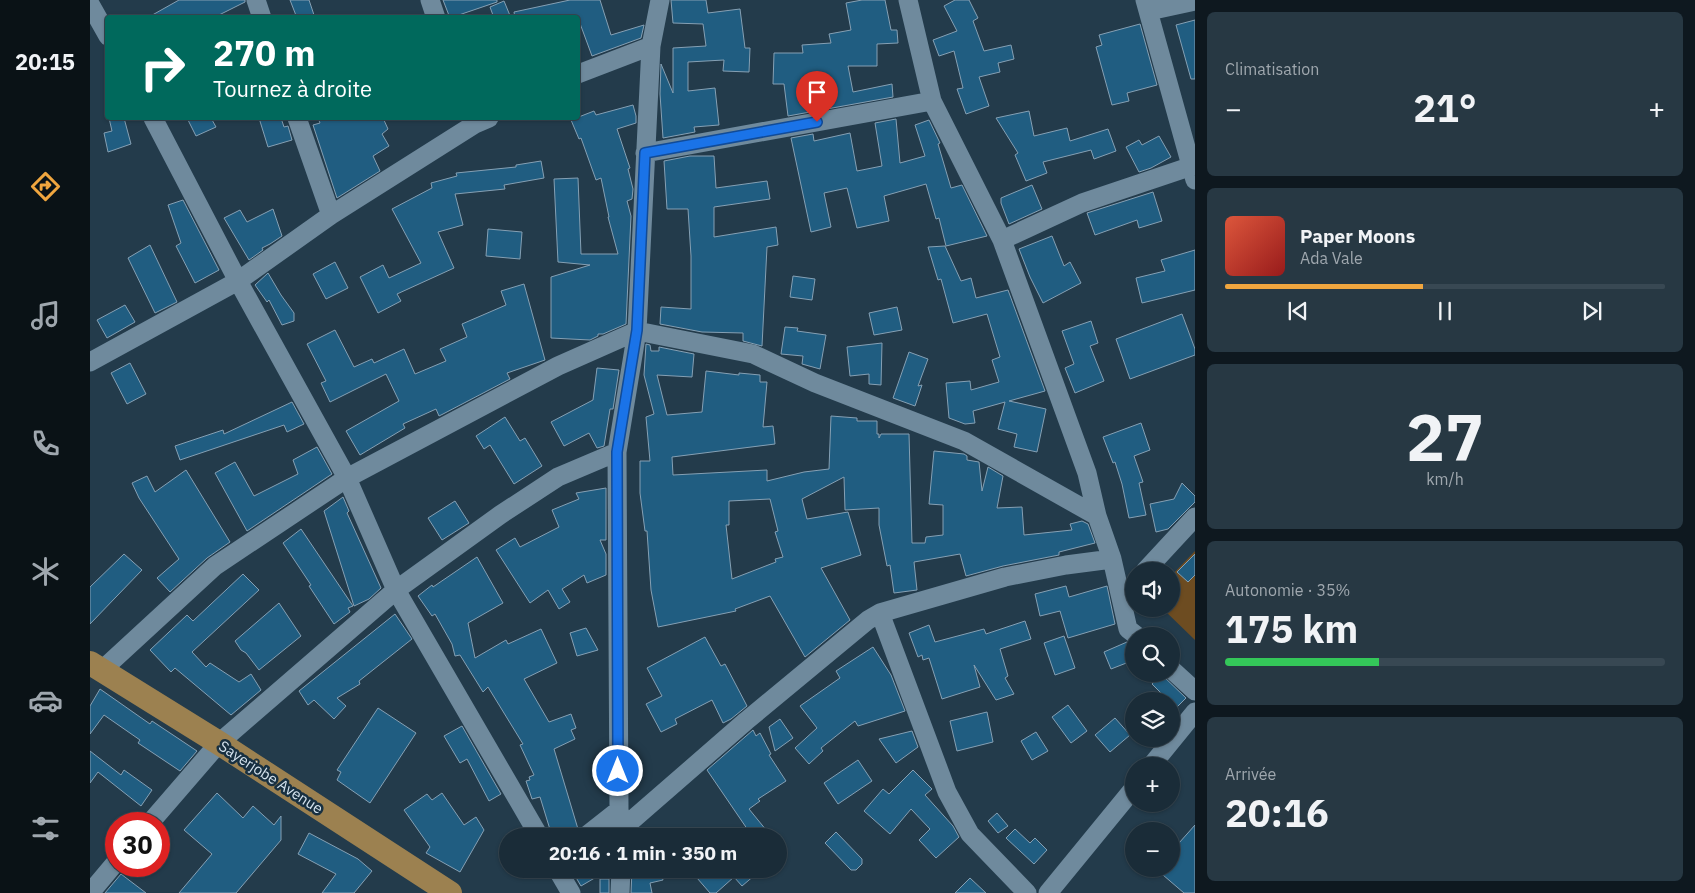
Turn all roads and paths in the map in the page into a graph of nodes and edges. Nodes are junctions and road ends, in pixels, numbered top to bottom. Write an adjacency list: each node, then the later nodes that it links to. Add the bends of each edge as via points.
1 (256, 0): 8 (street)
2 (430, 0): 9 (street)
3 (660, 0): 11 (street)
4 (908, 0): 13 (street)
5 (1195, 1): 7 (street)
6 (90, 4): 10 (street)
7 (1147, 6): 18 (street)
8 (261, 15)
9 (435, 15)
10 (105, 31)
11 (650, 46): 12 (street); 17 (street)
12 (580, 73)
13 (932, 101): 17 (street); 20 (street)
14 (154, 120): 21 (street)
15 (298, 120): 19 (street)
16 (479, 120): 19 (street)
17 (645, 153): 22 (street)
18 (1194, 170): 20 (street, via 1082,203)
19 (330, 215): 21 (street)
20 (1002, 240): 26 (street, via 1087,473)
21 (238, 281): 23 (street); 25 (street)
22 (637, 330): 24 (street); 25 (street, via 558,366); 26 (street, via 754,354 815,383 964,442)
23 (90, 362)
24 (617, 452): 30 (street, via 558,477); 43 (street)
25 (347, 478): 30 (street); 35 (street, via 215,566)
26 (1097, 516): 28 (street)
27 (1195, 517): 29 (street)
28 (1112, 559): 32 (street); 33 (street, via 1005,577)
29 (1153, 562)
30 (396, 590): 39 (street); 44 (street)
31 (1125, 594): 32 (street)
32 (1121, 598): 34 (street)
33 (880, 613): 43 (street); 52 (street, via 947,792 970,834)
34 (1128, 627)
35 (95, 667): 39 (main road, Sayerjobe Avenue)
36 (1180, 677): 37 (street)
37 (1195, 691)
38 (1195, 712): 40 (street)
39 (219, 743): 42 (street); 49 (main road, Sayerjobe Avenue)
40 (1158, 757)
41 (1125, 799): 53 (street)
42 (159, 812)
43 (621, 825)
44 (534, 828)
45 (105, 875): 48 (street)
46 (563, 878): 50 (street)
47 (621, 878): 51 (street)
48 (90, 892)
49 (450, 893)
50 (571, 893)
51 (620, 893)
52 (1027, 893)
53 (1048, 893)

